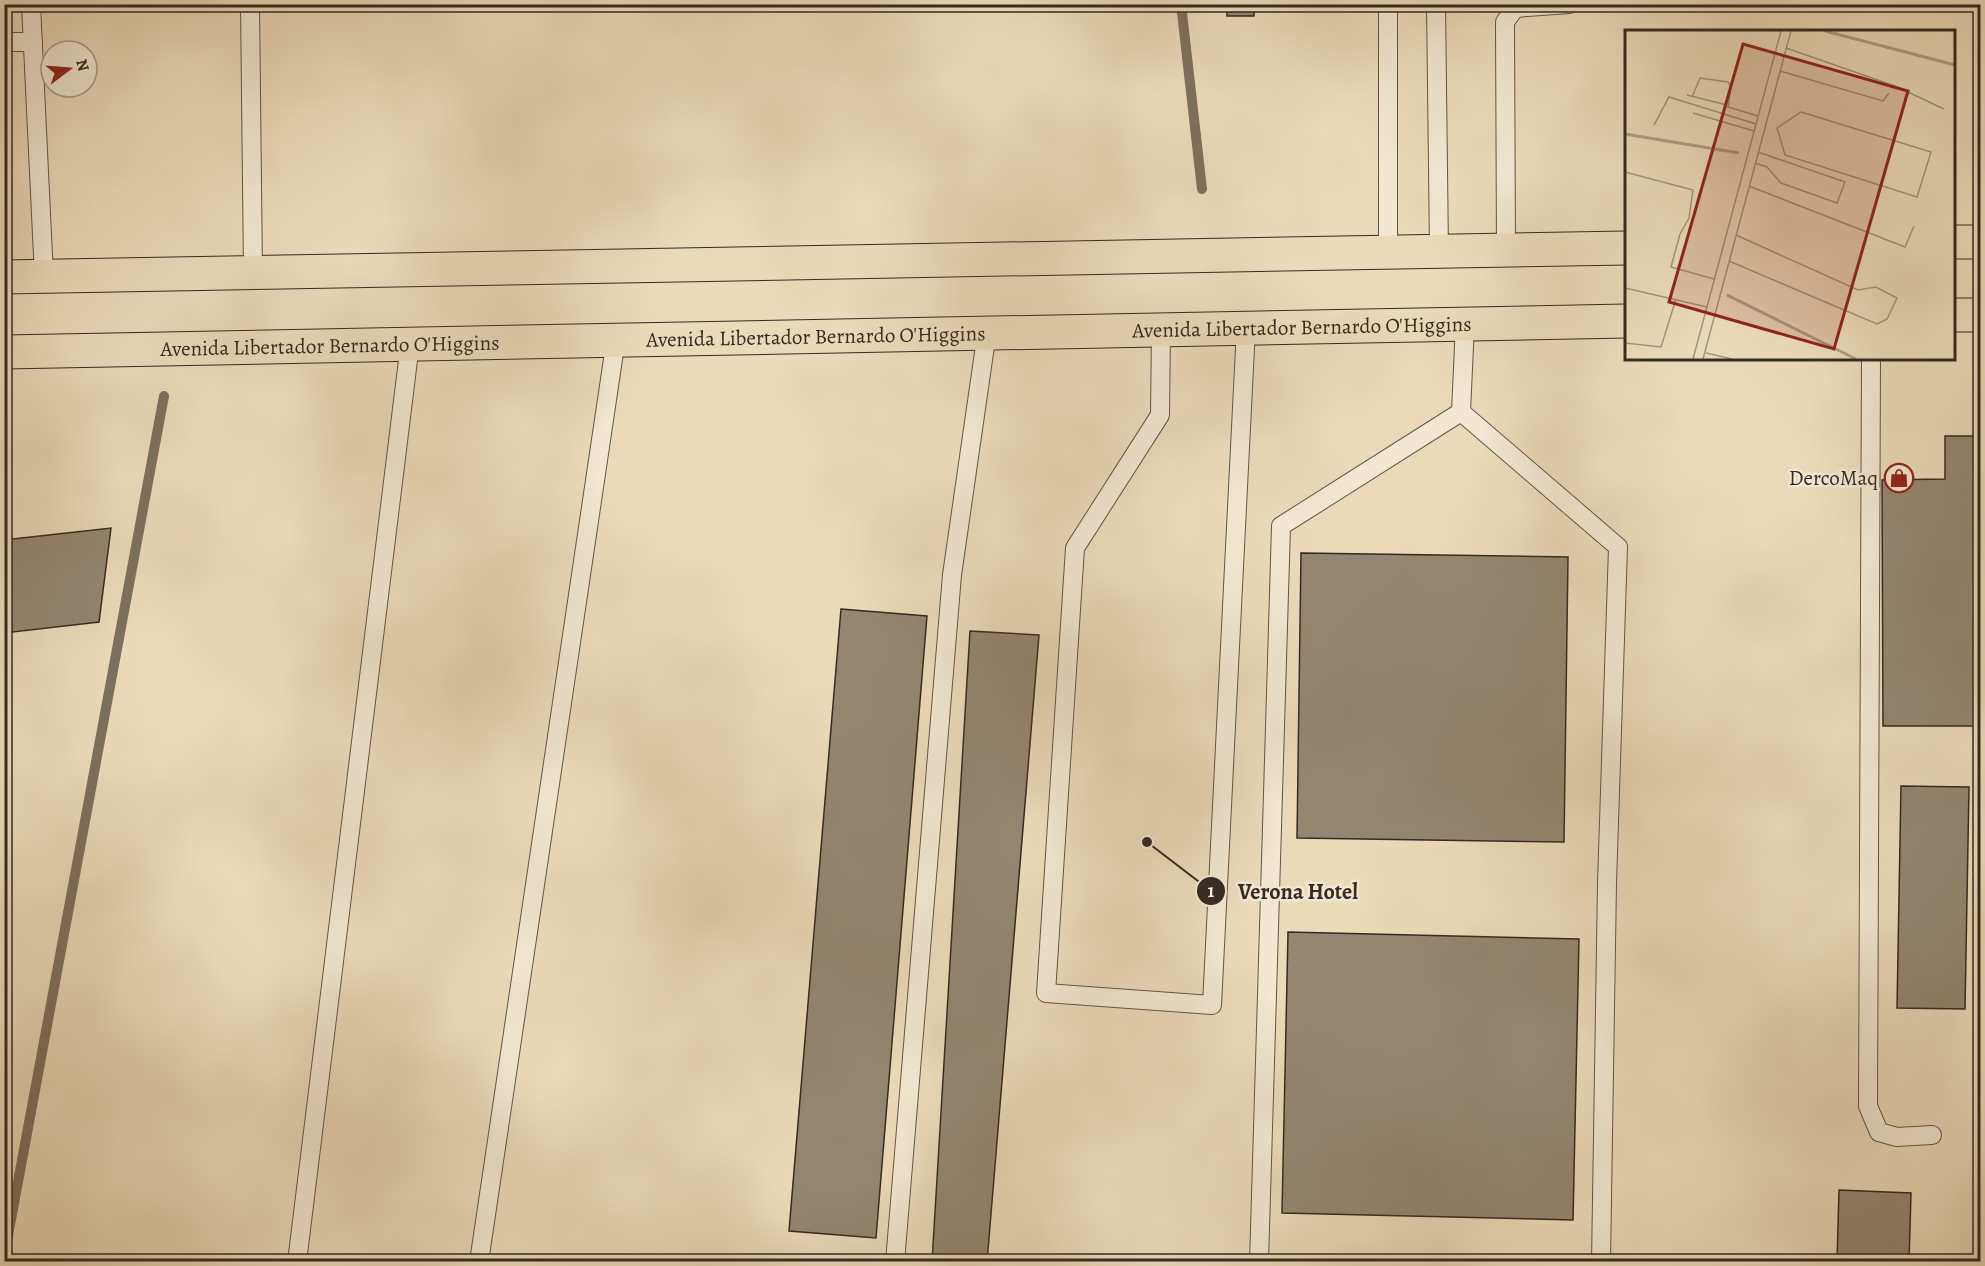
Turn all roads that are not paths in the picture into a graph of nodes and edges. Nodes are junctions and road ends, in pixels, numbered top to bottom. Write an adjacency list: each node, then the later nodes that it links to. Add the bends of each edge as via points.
1 (31, 4): 8 (lane)
2 (250, 4): 15 (lane)
3 (1388, 4): 13 (lane)
4 (1436, 4): 14 (lane)
5 (1569, 4): 6 (lane)
6 (1515, 6): 12 (lane, via 1505,22)
7 (4, 42): 8 (lane)
8 (33, 42): 17 (lane)
9 (1955, 242): 10 (main road)
10 (1980, 242)
11 (1625, 248): 12 (main road)
12 (1506, 250): 14 (main road)
13 (1388, 252): 14 (main road); 15 (main road)
14 (1439, 252)
15 (253, 273): 17 (main road)
16 (4, 277): 17 (main road)
17 (44, 277)
18 (1955, 315): 19 (main road)
19 (1980, 315)
20 (1625, 321): 21 (main road, Avenida Libertador Bernardo O'Higgins)
21 (1465, 324): 22 (main road, Avenida Libertador Bernardo O'Higgins); 29 (lane)
22 (1246, 328): 23 (main road, Avenida Libertador Bernardo O'Higgins); 23 (lane, via 1212,1005 1046,993 1075,548 1160,415)
23 (1161, 329): 24 (main road, Avenida Libertador Bernardo O'Higgins)
24 (987, 332): 25 (main road, Avenida Libertador Bernardo O'Higgins); 33 (lane, via 952,575)
25 (616, 339): 26 (main road, Avenida Libertador Bernardo O'Higgins); 32 (lane)
26 (410, 344): 27 (main road, Avenida Libertador Bernardo O'Higgins); 31 (lane)
27 (4, 352)
28 (1871, 360): 30 (lane, via 1868,1106 1879,1132 1897,1137)
29 (1461, 412): 34 (lane, via 1281,526); 35 (lane, via 1618,547 1606,884)
30 (1932, 1135)
31 (297, 1262)
32 (479, 1262)
33 (895, 1262)
34 (1259, 1262)
35 (1601, 1262)

